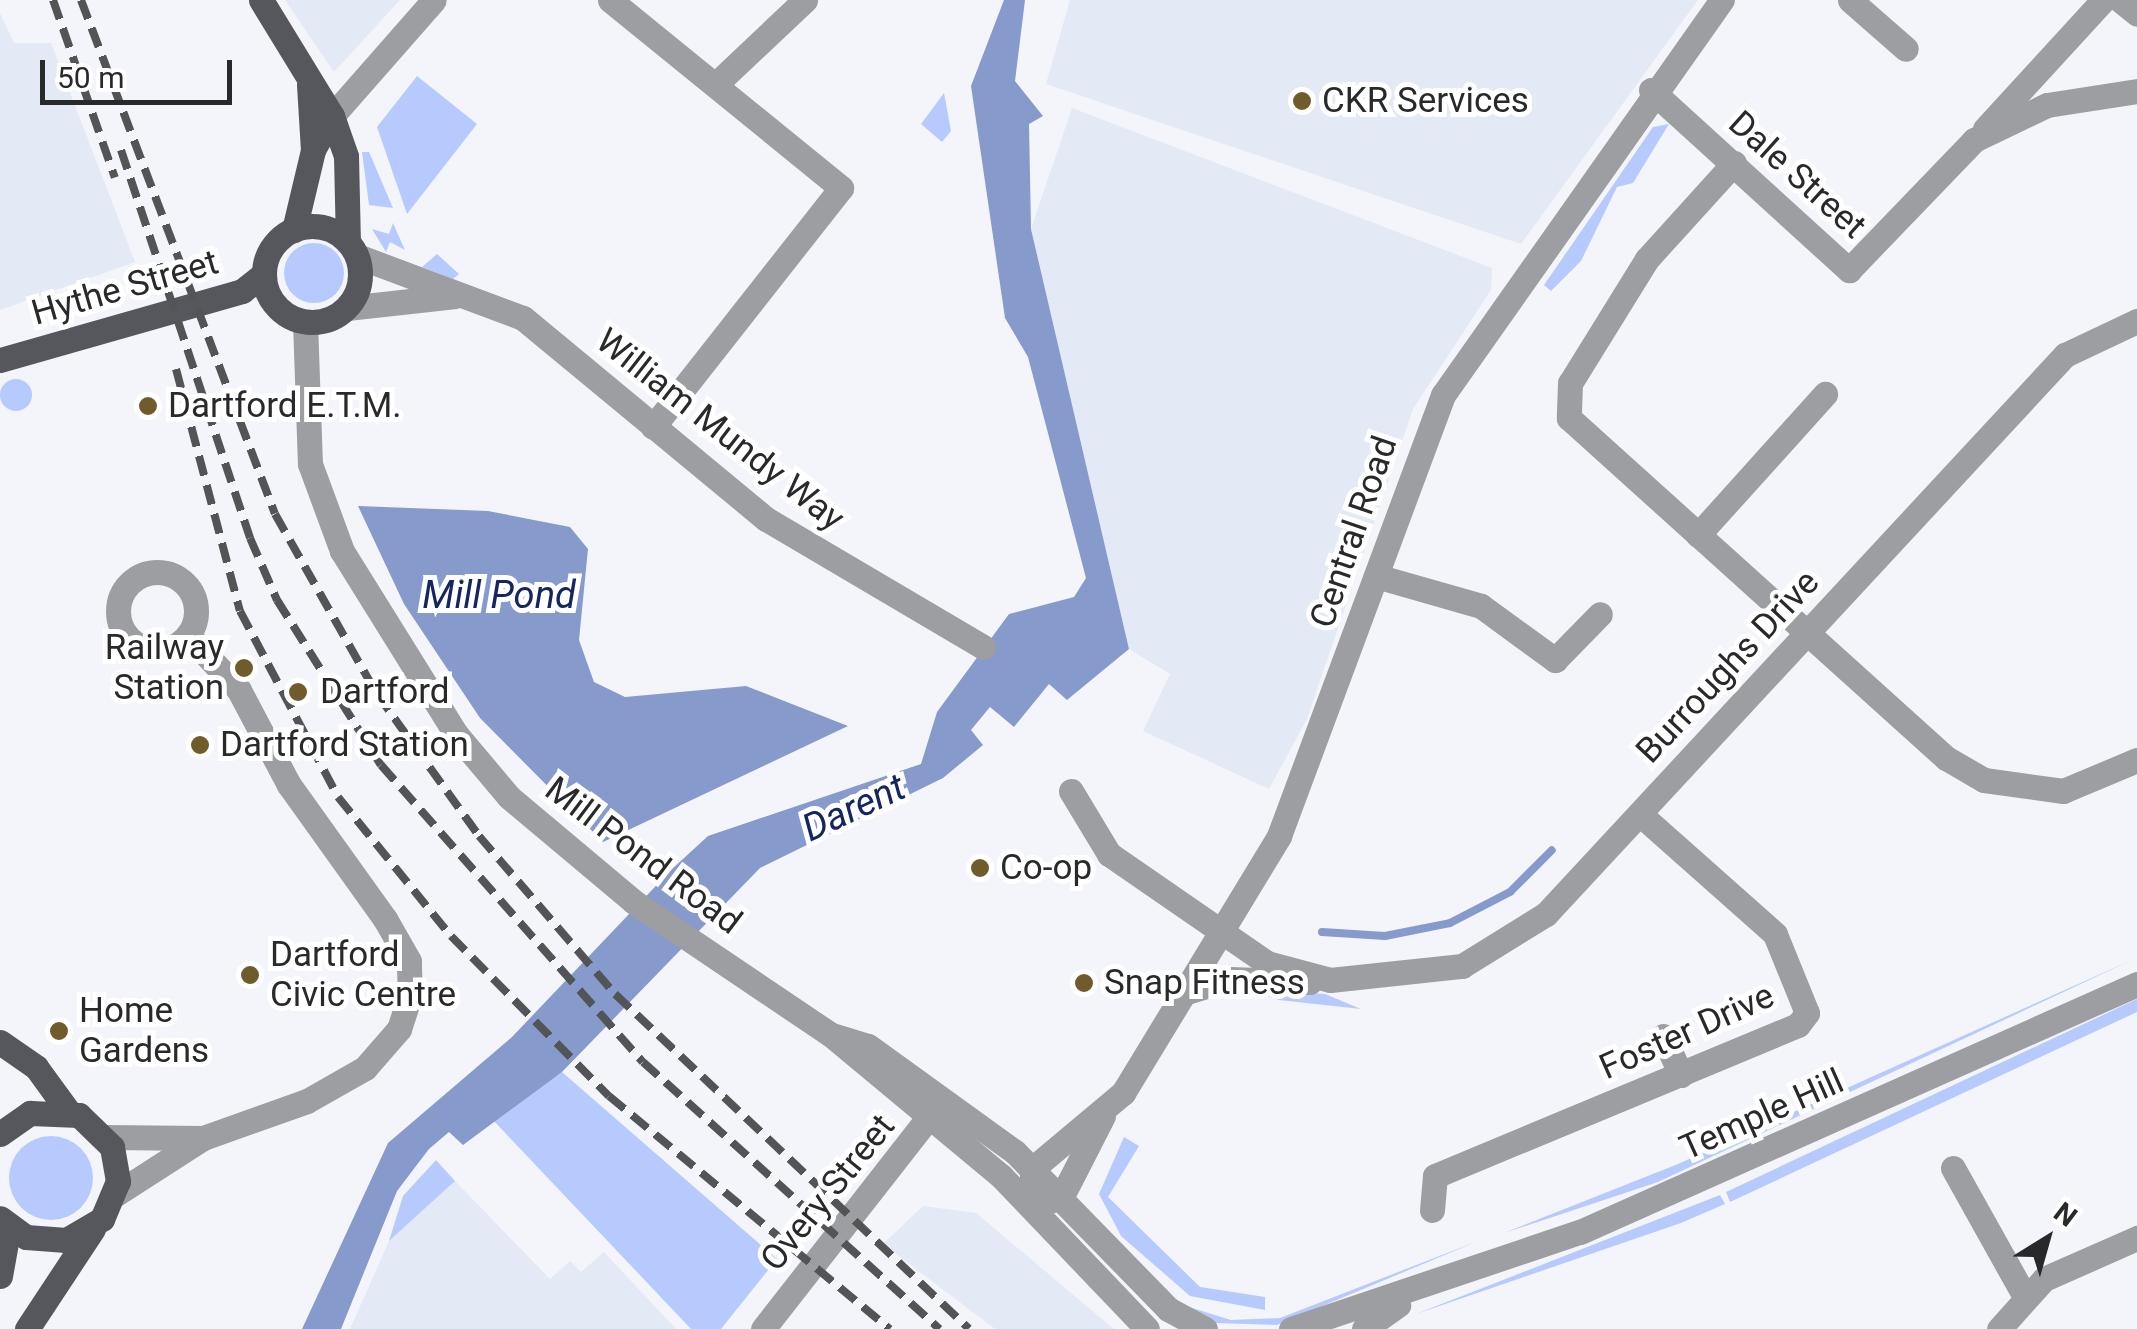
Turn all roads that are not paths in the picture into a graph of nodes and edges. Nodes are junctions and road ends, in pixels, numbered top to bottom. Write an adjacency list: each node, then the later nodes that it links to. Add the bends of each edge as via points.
1 (262, 0): 11 (main road)
2 (434, 0): 15 (street)
3 (610, 0): 12 (street)
4 (805, 0): 12 (street)
5 (1722, 0): 13 (street, Central Road)
6 (1850, 0): 10 (street)
7 (2104, 0): 16 (street, Dale Street)
8 (2120, 0): 9 (street)
9 (2137, 14)
10 (1906, 49)
11 (308, 85): 15 (main road); 17 (main road)
12 (714, 85): 28 (street, via 841,188)
13 (1651, 90): 18 (street, Dale Street); 30 (street, Central Road, via 1444,395)
14 (2137, 91): 16 (street, Dale Street, via 2047,105)
15 (332, 116): 17 (main road); 20 (main road, via 346,156)
16 (1974, 140): 18 (street, Dale Street, via 1850,270)
17 (313, 150): 19 (main road)
18 (1734, 164): 29 (street, via 1648,259 1565,406)
19 (294, 230): 20 (main road, via 330,229); 21 (main road, via 272,248)
20 (353, 249): 22 (street, William Mundy Way); 23 (main road, via 360,278)
21 (264, 274): 25 (main road, via 271,300); 26 (main road, Hythe Street, via 242,291)
22 (470, 295): 23 (street, William Mundy Way); 28 (street, William Mundy Way, via 523,318)
23 (347, 308): 25 (main road)
24 (2137, 320): 33 (street, Burroughs Drive, via 2065,355)
25 (305, 322): 45 (street, Mill Pond Road, via 310,464 342,551 477,760 524,812 634,902)
26 (0, 360)
27 (1826, 394): 29 (street)
28 (653, 428): 34 (street, William Mundy Way, via 817,554)
29 (1698, 536): 33 (street)
30 (1376, 576): 31 (street, via 1481,606 1554,660); 38 (street, Central Road, via 1304,785)
31 (1600, 614)
32 (188, 635): 50 (street, via 239,690 288,785 398,940 411,979 399,1028 365,1068 307,1101)
33 (1803, 637): 35 (street, via 1927,746 1984,780 2064,791); 37 (street, Burroughs Drive)
34 (984, 647)
35 (2137, 760)
36 (1071, 790): 38 (street, Burroughs Drive, via 1109,854)
37 (1640, 814): 39 (street, Burroughs Drive, via 1514,942 1409,978); 44 (street, Foster Drive, via 1775,934 1806,997 1798,1024)
38 (1221, 932): 39 (street, Burroughs Drive, via 1267,963); 41 (street, Central Road)
39 (1330, 980): 41 (street, Burroughs Drive, via 1230,979)
40 (2137, 984): 61 (street, Temple Hill, via 1708,1180)
41 (1183, 993): 47 (street, Central Road)
42 (1664, 1036): 44 (street)
43 (0, 1042): 46 (main road, via 36,1067)
44 (1680, 1075): 56 (street, Foster Drive, via 1435,1176)
45 (936, 1108): 52 (street, Mill Pond Road); 55 (street, Mill Pond Road); 64 (street, Overy Street)
46 (68, 1111): 48 (main road, via 30,1113); 49 (main road)
47 (1103, 1116): 52 (street, Central Road); 54 (street, Central Road)
48 (0, 1134)
49 (106, 1137): 50 (street); 53 (main road)
50 (204, 1138): 53 (street)
51 (1953, 1168): 62 (street)
52 (1032, 1169): 54 (street, Mill Pond Road); 55 (street)
53 (116, 1194): 58 (main road)
54 (1061, 1198): 55 (street); 66 (street, via 1168,1310)
55 (1030, 1205): 65 (street)
56 (1432, 1210)
57 (4, 1222): 58 (main road, via 46,1242); 60 (main road)
58 (96, 1225): 63 (main road)
59 (2137, 1238): 62 (street)
60 (0, 1276)
61 (1410, 1296): 67 (street, Temple Hill); 68 (street, Temple Hill)
62 (2026, 1297): 69 (street)
63 (27, 1329)
64 (763, 1329)
65 (1147, 1329)
66 (1205, 1329)
67 (1291, 1329)
68 (1364, 1329)
69 (1999, 1329)

